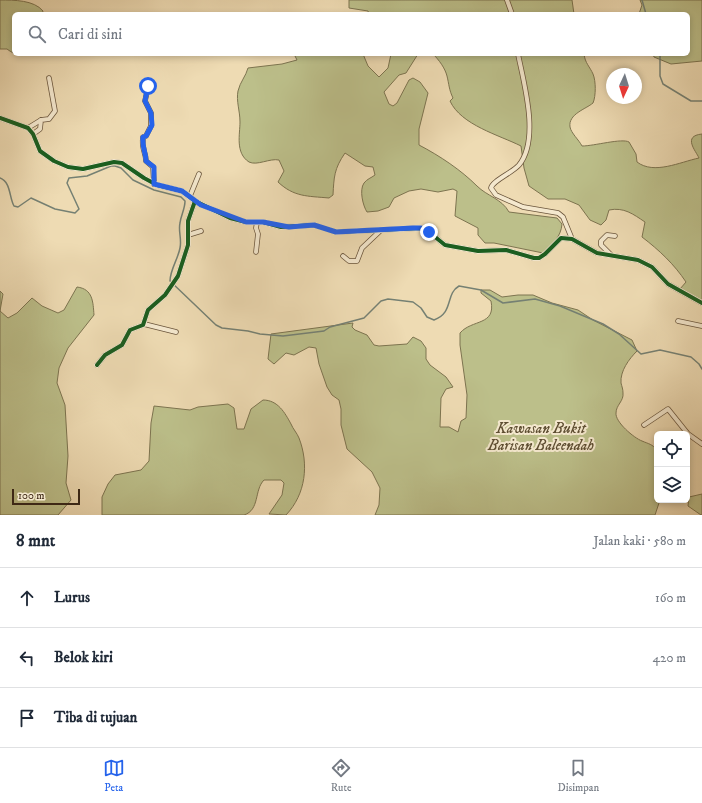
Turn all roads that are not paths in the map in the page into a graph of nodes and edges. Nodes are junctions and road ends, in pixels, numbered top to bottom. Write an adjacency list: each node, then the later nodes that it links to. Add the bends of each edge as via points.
1 (507, 0): 2 (street)
2 (511, 12)
3 (518, 56): 19 (street, via 528,100 529,146 520,164 490,188 496,195 523,207 558,213 563,217)
4 (49, 78): 7 (street, via 55,111 49,119)
5 (148, 86): 11 (street, via 145,101 151,112 152,125 143,137 142,147 146,161 154,167)
6 (0, 118): 8 (street)
7 (41, 120): 8 (street); 9 (street, via 40,129)
8 (28, 128): 9 (street)
9 (33, 134): 11 (street, via 40,151 61,164 83,169 118,162)
10 (199, 174): 12 (street)
11 (154, 184): 12 (street, via 182,191)
12 (190, 196): 13 (street)
13 (195, 201): 14 (street, via 230,218); 17 (street, via 188,221)
14 (257, 222): 15 (street, via 289,227 314,225 336,232); 20 (street)
15 (381, 230): 19 (street, via 421,228 445,245 478,251 502,249 534,258 545,254 561,238); 22 (street, via 362,248 357,261 350,261)
16 (201, 231): 17 (street)
17 (188, 235): 25 (street, via 185,255 175,280 161,300 148,310)
18 (615, 236): 21 (street, via 607,235 601,241 601,245)
19 (572, 239): 21 (street, via 596,253)
20 (256, 252)
21 (611, 255): 23 (street, via 638,260 652,267 668,284)
22 (343, 256)
23 (702, 303)
24 (678, 321): 26 (street)
25 (144, 324): 27 (street); 28 (street, via 130,330 122,345 105,355)
26 (702, 326)
27 (176, 332)
28 (97, 365)
29 (644, 425): 30 (street, via 668,409 688,434)
30 (702, 444)

